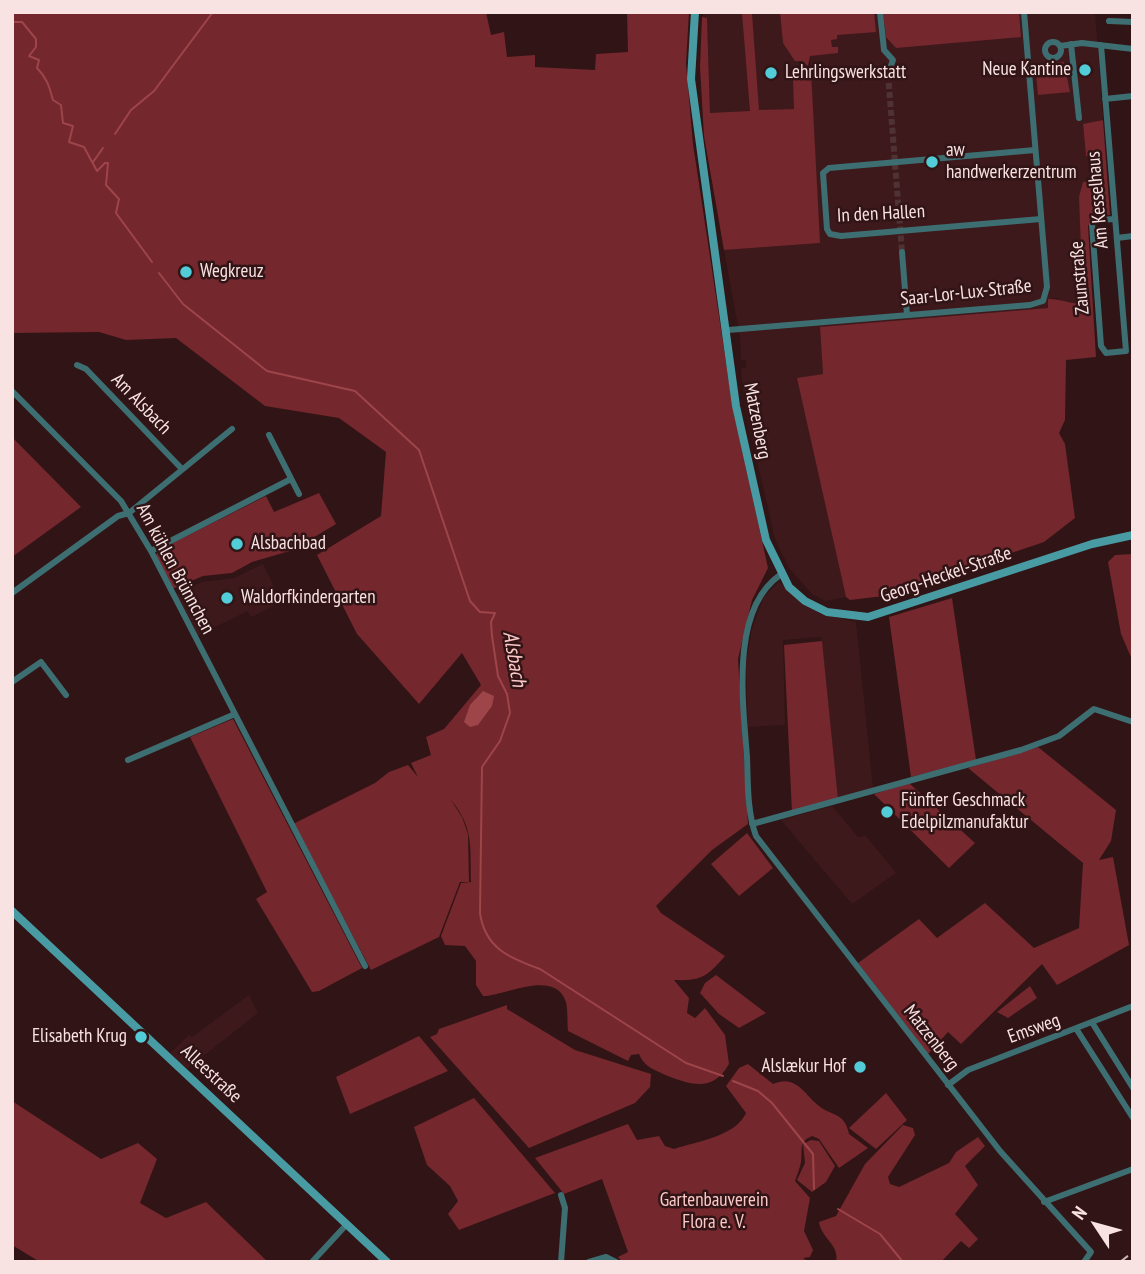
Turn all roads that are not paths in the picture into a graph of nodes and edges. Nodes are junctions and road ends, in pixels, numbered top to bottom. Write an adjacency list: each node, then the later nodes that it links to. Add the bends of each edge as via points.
1 (695, 12): 23 (street, Matzenberg, via 691,79)
2 (880, 12): 10 (street, via 884,50 892,60)
3 (1024, 12): 14 (street, Saar-Lor-Lux-Straße)
4 (1109, 21): 5 (street)
5 (1133, 22)
6 (1071, 44): 7 (street); 8 (street); 13 (street)
7 (1060, 46)
8 (1101, 46): 9 (street); 12 (street, Am Kesselhaus)
9 (1133, 49)
10 (888, 74)
11 (1133, 96): 12 (street)
12 (1105, 99): 16 (street, Am Kesselhaus)
13 (1079, 118)
14 (1035, 150): 15 (street, Saar-Lor-Lux-Straße); 15 (street, In den Hallen, via 829,167 823,173 827,229 835,236)
15 (1041, 219): 22 (street, Saar-Lor-Lux-Straße, via 1047,287 1039,303)
16 (1115, 219): 18 (street, Am Kesselhaus); 24 (street, Zaunstraße, via 1092,224 1101,346 1106,353)
17 (1133, 236): 18 (street)
18 (1117, 238): 21 (street, Am Kesselhaus)
19 (902, 252): 22 (street, In den Hallen)
20 (1133, 303): 21 (street)
21 (1123, 304): 24 (street, Am Kesselhaus)
22 (908, 315): 23 (street, Saar-Lor-Lux-Straße)
23 (728, 330): 35 (street, Matzenberg, via 736,405 758,511)
24 (1126, 351)
25 (77, 365): 29 (street, Am Alsbach)
26 (12, 391): 32 (street, Am kühlen Brünnchen)
27 (232, 429): 29 (street)
28 (269, 435): 30 (street)
29 (181, 468): 32 (street)
30 (291, 479): 31 (street); 34 (street)
31 (299, 494)
32 (129, 513): 34 (street, Am kühlen Brünnchen); 36 (street, via 117,516)
33 (1133, 535): 35 (street, Georg-Heckel-Straße, via 868,617 818,609 799,597)
34 (151, 551): 39 (street, Am kühlen Brünnchen)
35 (780, 575): 42 (street, Matzenberg, via 760,595 745,648)
36 (12, 593)
37 (12, 682): 38 (street, via 41,662)
38 (66, 695)
39 (235, 714): 41 (street); 44 (street, Am kühlen Brünnchen)
40 (1133, 722): 42 (street, via 1094,709 1059,736 1033,746)
41 (128, 760)
42 (752, 824): 48 (street, Matzenberg, via 763,845)
43 (12, 911): 54 (street, Alleestraße)
44 (365, 966)
45 (1133, 1006): 46 (street, Emsweg)
46 (1093, 1024): 47 (street, Emsweg); 49 (street)
47 (1077, 1030): 48 (street, Emsweg, via 968,1070); 50 (street)
48 (948, 1085): 53 (street, Matzenberg)
49 (1133, 1088)
50 (1133, 1118)
51 (1133, 1169): 53 (street)
52 (561, 1195): 57 (street, via 565,1217)
53 (1044, 1202): 60 (street, Matzenberg, via 1091,1252)
54 (347, 1224): 55 (street); 56 (street, Alleestraße)
55 (312, 1262)
56 (387, 1262)
57 (561, 1262)
58 (589, 1262): 59 (street, via 606,1257)
59 (617, 1262)
60 (1084, 1262)

